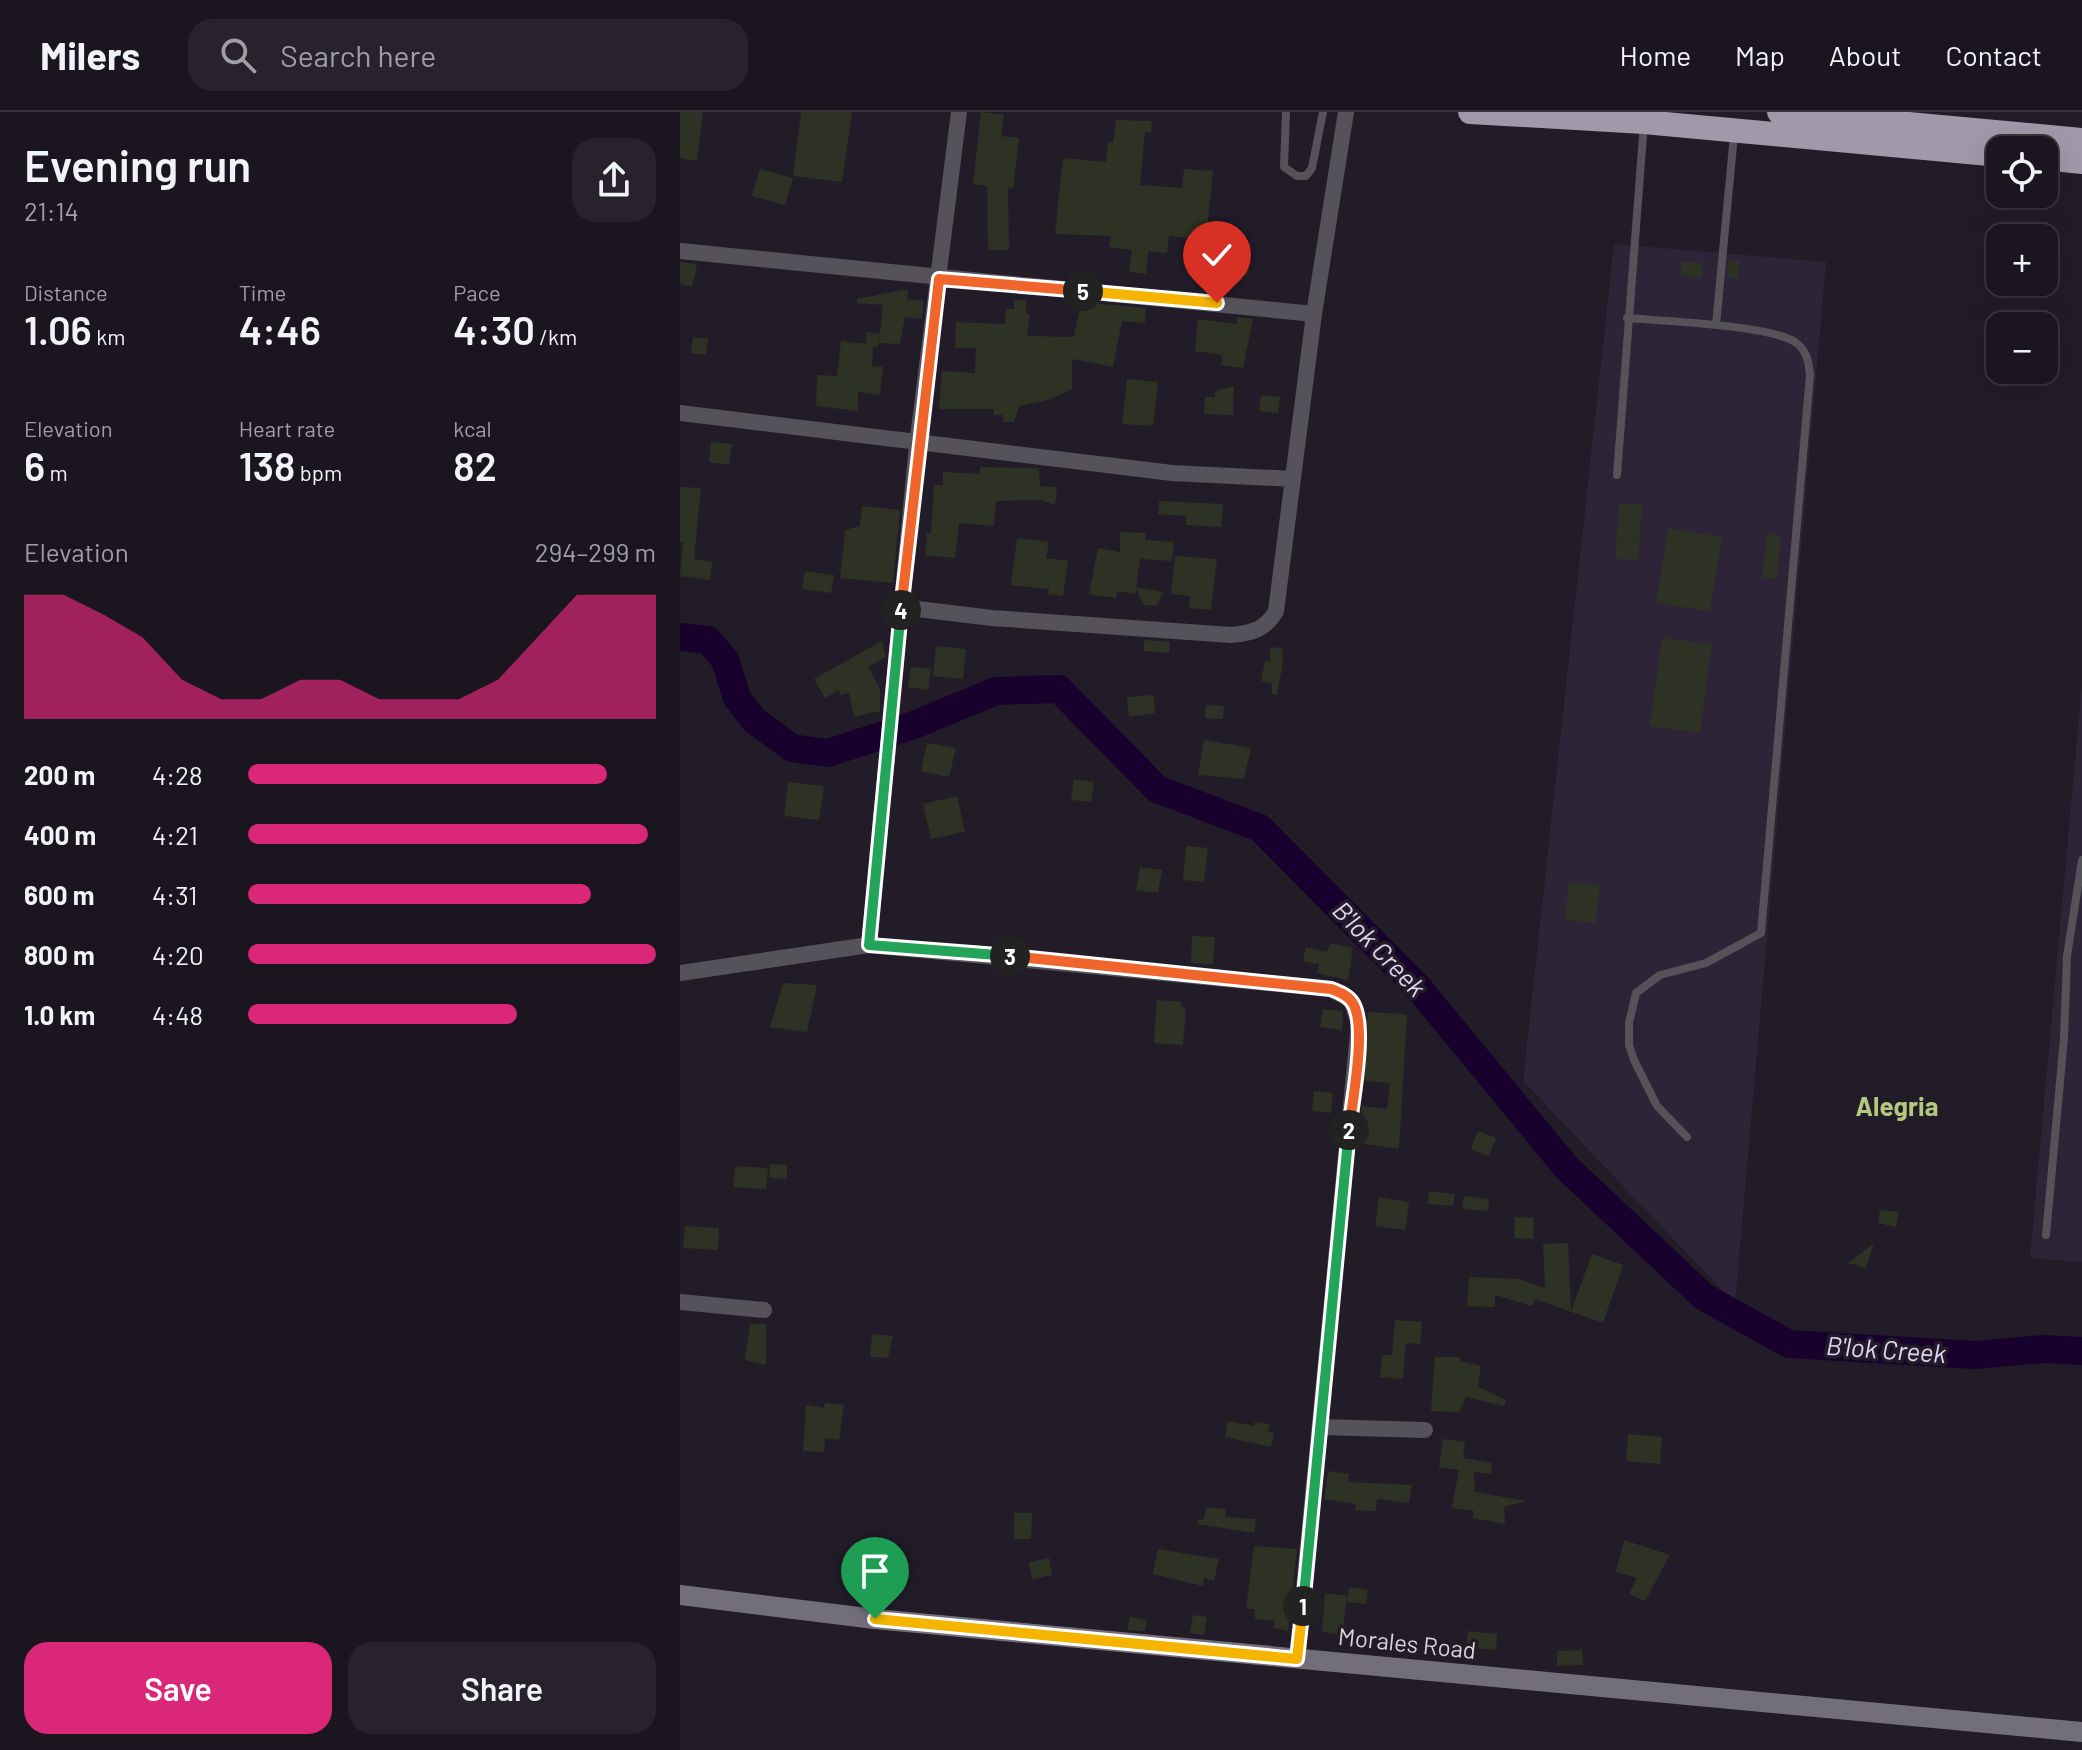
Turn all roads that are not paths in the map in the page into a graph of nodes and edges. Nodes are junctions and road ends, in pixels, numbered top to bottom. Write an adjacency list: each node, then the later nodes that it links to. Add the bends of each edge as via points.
1 (959, 112): 14 (street)
2 (1286, 112): 3 (lane, via 1284,167 1297,176 1306,176 1312,168)
3 (1323, 112)
4 (1346, 112): 15 (street)
5 (1470, 112): 7 (highway)
6 (1779, 112): 9 (highway)
7 (1644, 122): 8 (highway); 16 (lane)
8 (1735, 131): 10 (highway); 17 (lane)
9 (2082, 140)
10 (1986, 154)
11 (2058, 159): 12 (highway)
12 (2082, 162)
13 (680, 251): 14 (street)
14 (939, 279): 15 (street); 19 (street)
15 (1314, 314): 21 (street)
16 (1627, 318): 17 (lane); 20 (lane)
17 (1716, 325): 26 (lane, via 1791,340 1804,352 1810,375 1761,933 1706,963 1646,982 1636,993 1629,1023 1629,1045 1647,1091)
18 (680, 413): 19 (street)
19 (917, 445): 21 (street, via 1172,473); 22 (street)
20 (1617, 475)
21 (1293, 479): 22 (street, via 1276,611 1253,633 1008,620)
22 (901, 607): 24 (street)
23 (2082, 860): 27 (lane, via 2067,956)
24 (869, 945): 25 (street); 30 (street, via 1331,989 1351,1000 1359,1023)
25 (680, 973)
26 (1687, 1137)
27 (2046, 1235)
28 (680, 1302): 29 (street)
29 (764, 1310)
30 (1320, 1427): 31 (street); 33 (street)
31 (1425, 1430)
32 (680, 1595): 33 (street, Morales Road)
33 (1297, 1659): 34 (street, Morales Road)
34 (2082, 1732)

